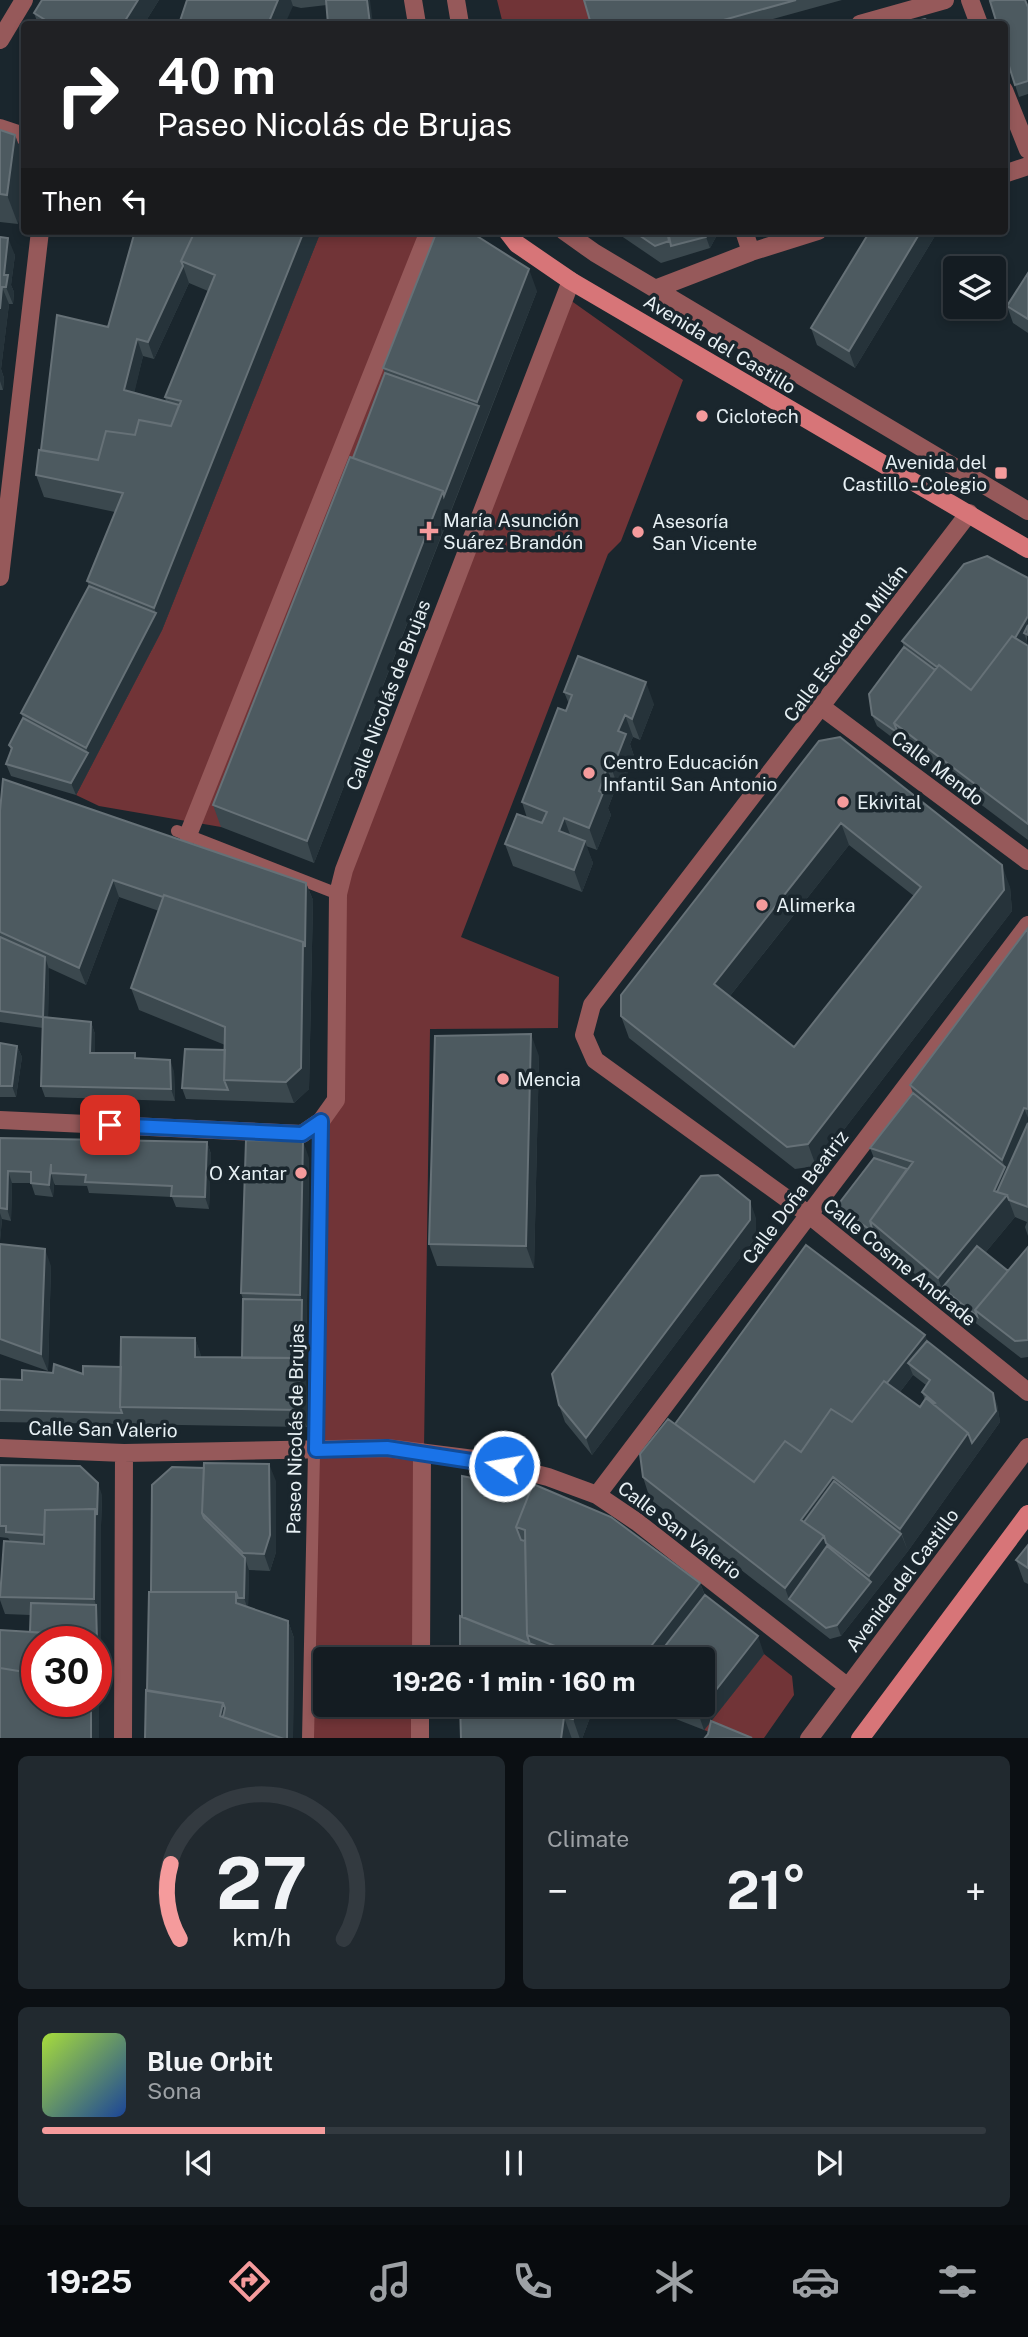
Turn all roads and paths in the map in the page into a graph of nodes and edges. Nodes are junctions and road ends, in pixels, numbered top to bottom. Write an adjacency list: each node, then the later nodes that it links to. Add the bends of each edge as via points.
1 (24, 0): 10 (street)
2 (412, 0): 6 (street)
3 (456, 0): 7 (street)
4 (945, 0): 8 (street)
5 (970, 0): 9 (street)
6 (416, 21)
7 (460, 21)
8 (871, 21)
9 (978, 21)
10 (0, 40)
11 (1008, 100): 14 (street)
12 (0, 128): 13 (street)
13 (21, 135)
14 (1028, 150)
15 (1028, 166): 16 (street)
16 (1008, 173)
17 (40, 235): 29 (street)
18 (427, 235): 31 (street)
19 (510, 235): 24 (main road, Avenida del Castillo)
20 (570, 235): 25 (street, Avenida del Castillo)
21 (745, 235): 23 (street)
22 (805, 235): 23 (street)
23 (751, 252): 25 (street)
24 (567, 288): 27 (main road, Avenida del Castillo); 33 (street, Calle Nicolás de Brujas)
25 (655, 289): 26 (street, Avenida del Castillo)
26 (1028, 511)
27 (970, 513): 28 (main road, Avenida del Castillo); 30 (street, Calle Escudero Millán)
28 (1028, 548)
29 (0, 577)
30 (823, 708): 32 (street, Calle Mendo); 35 (street, Calle Escudero Millán, via 592,1005)
31 (183, 833): 33 (lane)
32 (1028, 861)
33 (338, 894): 37 (street, Calle Nicolás de Brujas, via 336,1100)
34 (1028, 925): 38 (street, Calle Doña Beatriz)
35 (584, 1035): 38 (street, Calle Cosme Andrade, via 594,1060)
36 (0, 1120): 37 (street, via 302,1134)
37 (321, 1121): 42 (lane, Paseo Nicolás de Brujas)
38 (808, 1214): 39 (street, Calle Cosme Andrade); 45 (street, Calle Doña Beatriz)
39 (1028, 1392)
40 (1028, 1447): 48 (street, Avenida del Castillo)
41 (0, 1448): 44 (street, Calle San Valerio)
42 (316, 1450): 43 (street, Calle San Valerio); 44 (street, Calle San Valerio); 51 (lane, Paseo Nicolás de Brujas)
43 (422, 1452): 45 (street, Calle San Valerio, via 482,1460); 47 (street)
44 (124, 1453): 50 (street)
45 (597, 1494): 48 (street, Calle San Valerio)
46 (1028, 1514): 54 (main road)
47 (421, 1647)
48 (848, 1687): 53 (street, Avenida del Castillo)
49 (420, 1717): 52 (street)
50 (122, 1738)
51 (308, 1738)
52 (420, 1738)
53 (809, 1738)
54 (860, 1738)

